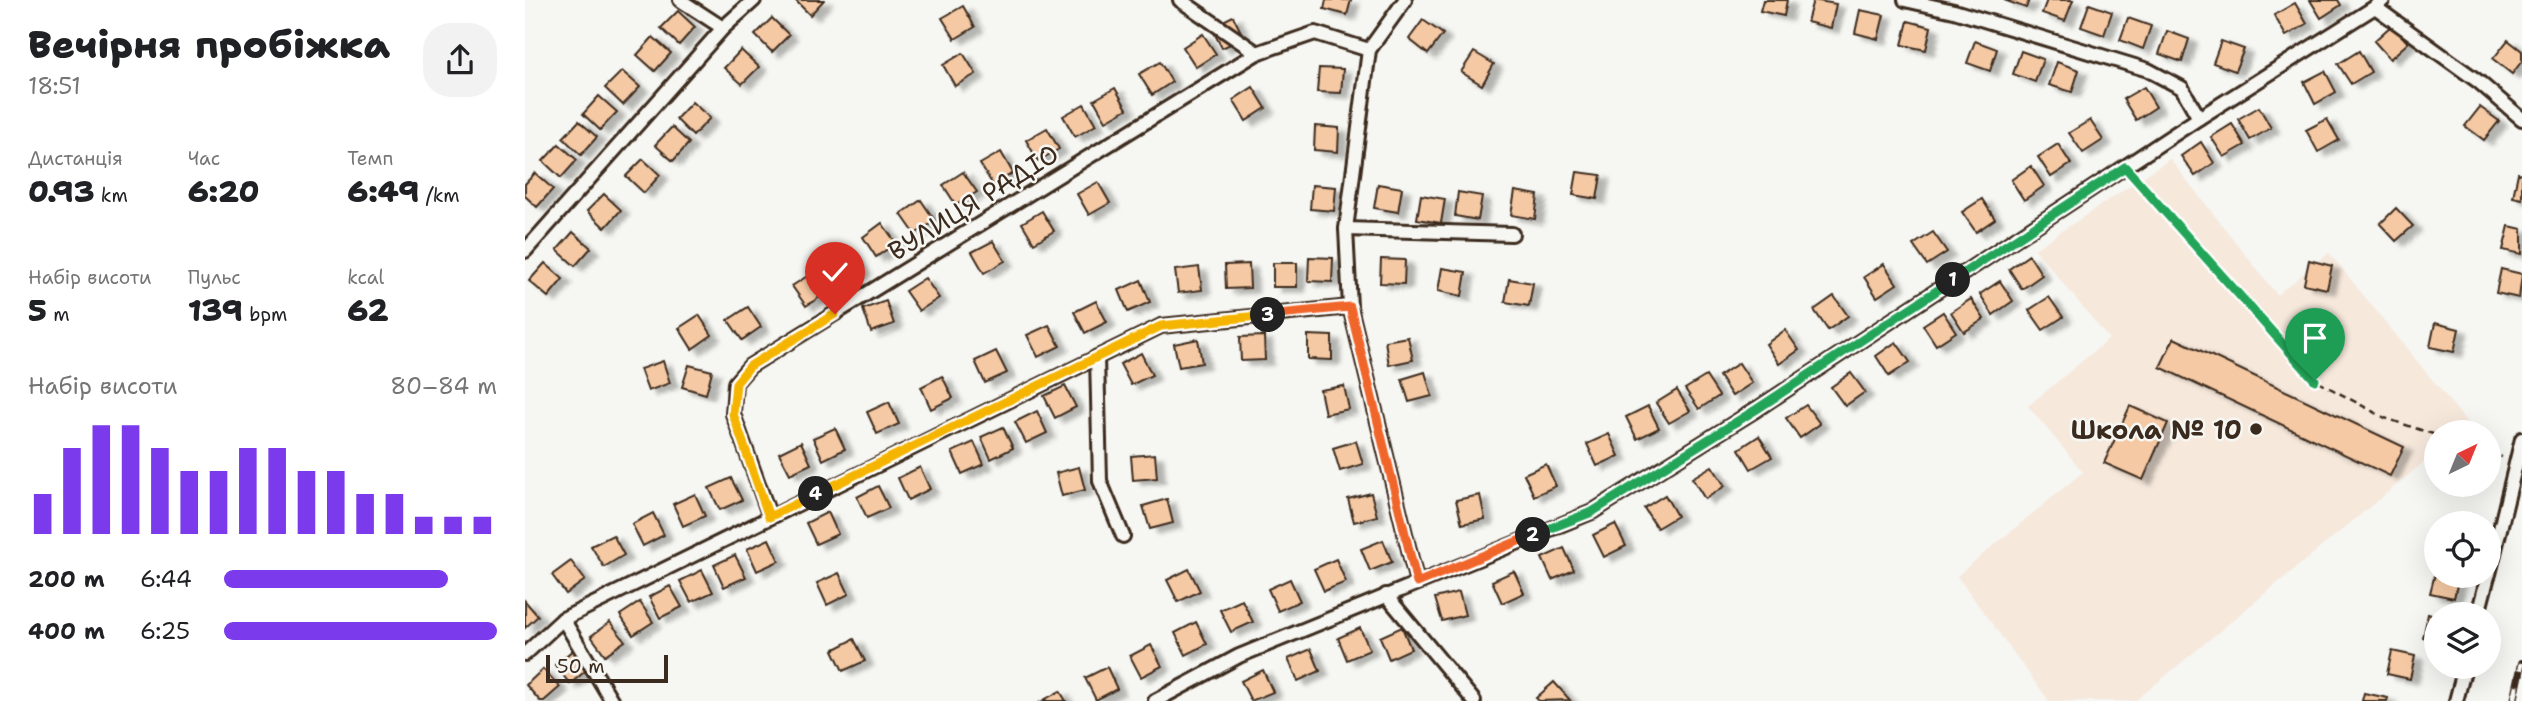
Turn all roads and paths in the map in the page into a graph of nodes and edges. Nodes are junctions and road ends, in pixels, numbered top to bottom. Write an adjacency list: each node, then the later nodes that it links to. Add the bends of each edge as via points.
1 (680, 0): 8 (street)
2 (754, 0): 8 (street)
3 (1180, 0): 10 (street)
4 (1405, 0): 9 (street)
5 (1905, 0): 7 (street)
6 (2379, 4): 11 (street); 12 (street)
7 (1956, 5): 11 (street, via 2148,71 2182,88)
8 (723, 29): 16 (street)
9 (1369, 50): 10 (street, ВУЛИЦЯ РАДІО, via 1315,33); 14 (street)
10 (1257, 53): 21 (street, ВУЛИЦЯ РАДІО, via 750,366 736,383 733,414)
11 (2199, 118): 13 (street)
12 (2522, 119)
13 (2125, 167): 19 (path, via 2315,380 2385,418); 24 (street, via 1592,512)
14 (1346, 229): 15 (street); 17 (street)
15 (1511, 234)
16 (525, 251)
17 (1350, 307): 18 (street, via 1161,326); 24 (street)
18 (1097, 357): 21 (street); 23 (street, via 1100,481)
19 (2424, 431)
20 (2522, 439): 22 (street)
21 (769, 517): 26 (street)
22 (2501, 523)
23 (1123, 536)
24 (1417, 583): 25 (street)
25 (1386, 595): 30 (street, via 1239,656); 31 (street)
26 (563, 619): 27 (street); 29 (street)
27 (525, 654)
28 (2462, 679): 32 (street)
29 (613, 701)
30 (1155, 701)
31 (1474, 701)
32 (2456, 701)

